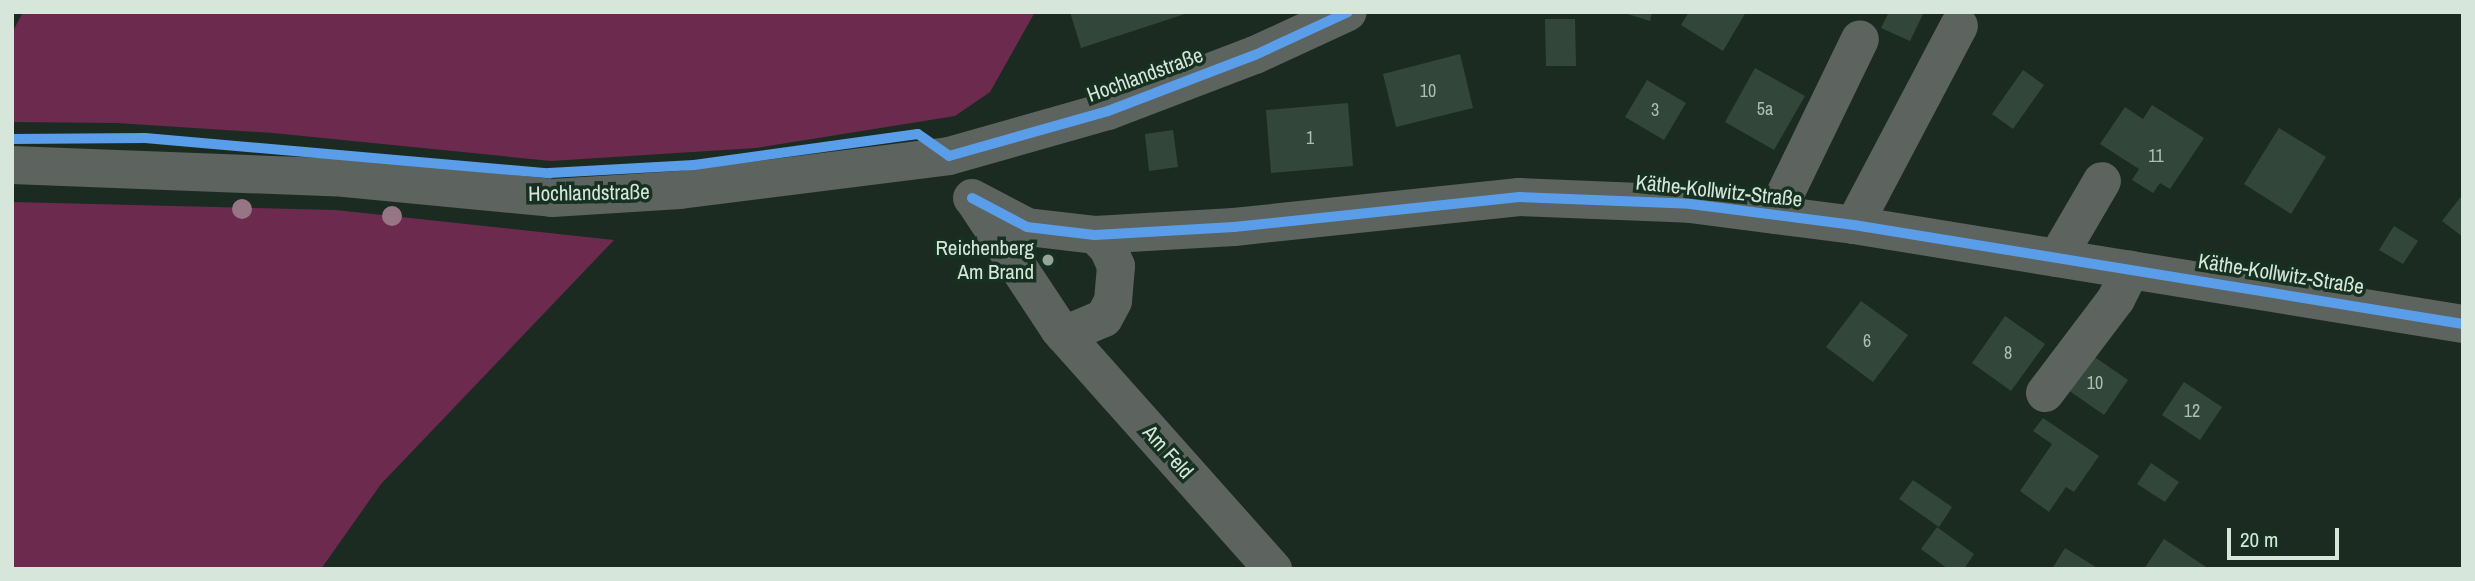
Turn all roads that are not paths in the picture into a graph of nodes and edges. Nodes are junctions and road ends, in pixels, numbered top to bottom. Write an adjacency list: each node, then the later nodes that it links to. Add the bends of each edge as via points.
1 (1348, 12): 4 (street, Hochlandstraße, via 1255,55 1108,111)
2 (1959, 26): 9 (street)
3 (1860, 39): 8 (street)
4 (949, 156): 5 (street, Hochlandstraße, via 680,190 552,198 345,178); 7 (street)
5 (12, 165)
6 (2102, 181): 11 (street)
7 (972, 198): 10 (street, Käthe-Kollwitz-Straße, via 1027,227); 14 (street, Am Feld)
8 (1775, 215): 9 (street, Käthe-Kollwitz-Straße); 10 (street, Käthe-Kollwitz-Straße, via 1690,204 1519,197 1234,227)
9 (1854, 225): 11 (street, Käthe-Kollwitz-Straße)
10 (1095, 235): 14 (street, via 1116,266 1113,301 1104,318)
11 (2057, 258): 12 (street, Käthe-Kollwitz-Straße)
12 (2131, 270): 13 (street, Käthe-Kollwitz-Straße); 15 (street, via 2116,299)
13 (2463, 324)
14 (1064, 335): 16 (street, Am Feld)
15 (2045, 393)
16 (1273, 569)

